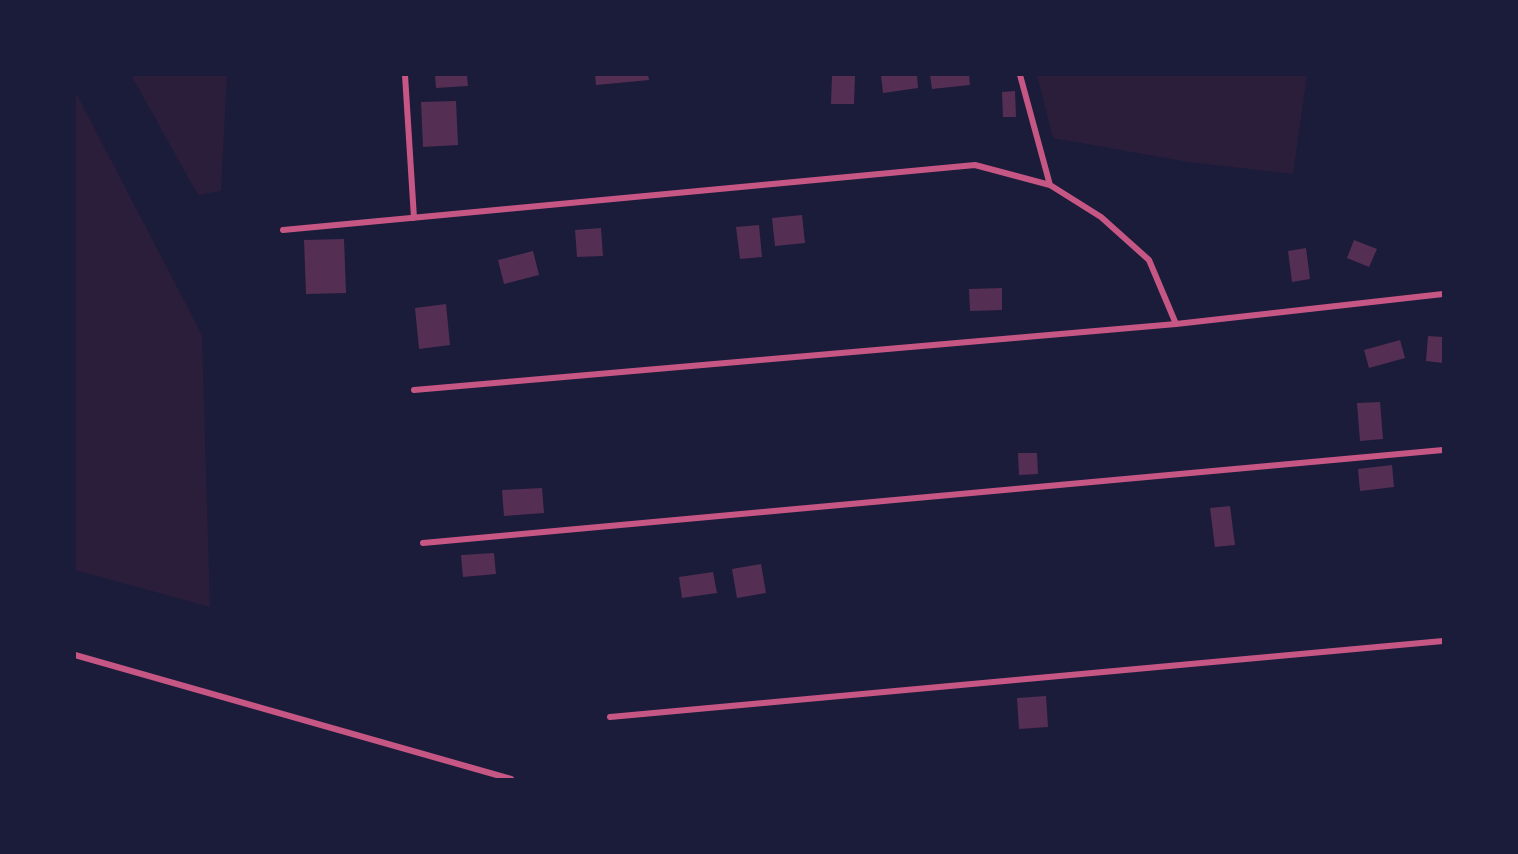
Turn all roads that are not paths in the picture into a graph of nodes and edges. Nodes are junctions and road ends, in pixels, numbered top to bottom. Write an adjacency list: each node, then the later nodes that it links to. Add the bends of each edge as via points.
1 (405, 75): 4 (street)
2 (1020, 75): 3 (street)
3 (1050, 185): 4 (street, via 975,165); 7 (street, via 1101,218 1149,260)
4 (414, 218): 5 (street)
5 (283, 230)
6 (1443, 294): 7 (street)
7 (1176, 324): 8 (street)
8 (414, 390)
9 (1443, 450): 10 (street)
10 (423, 543)
11 (1443, 641): 13 (street)
12 (75, 655): 14 (street)
13 (610, 717)
14 (511, 779)

